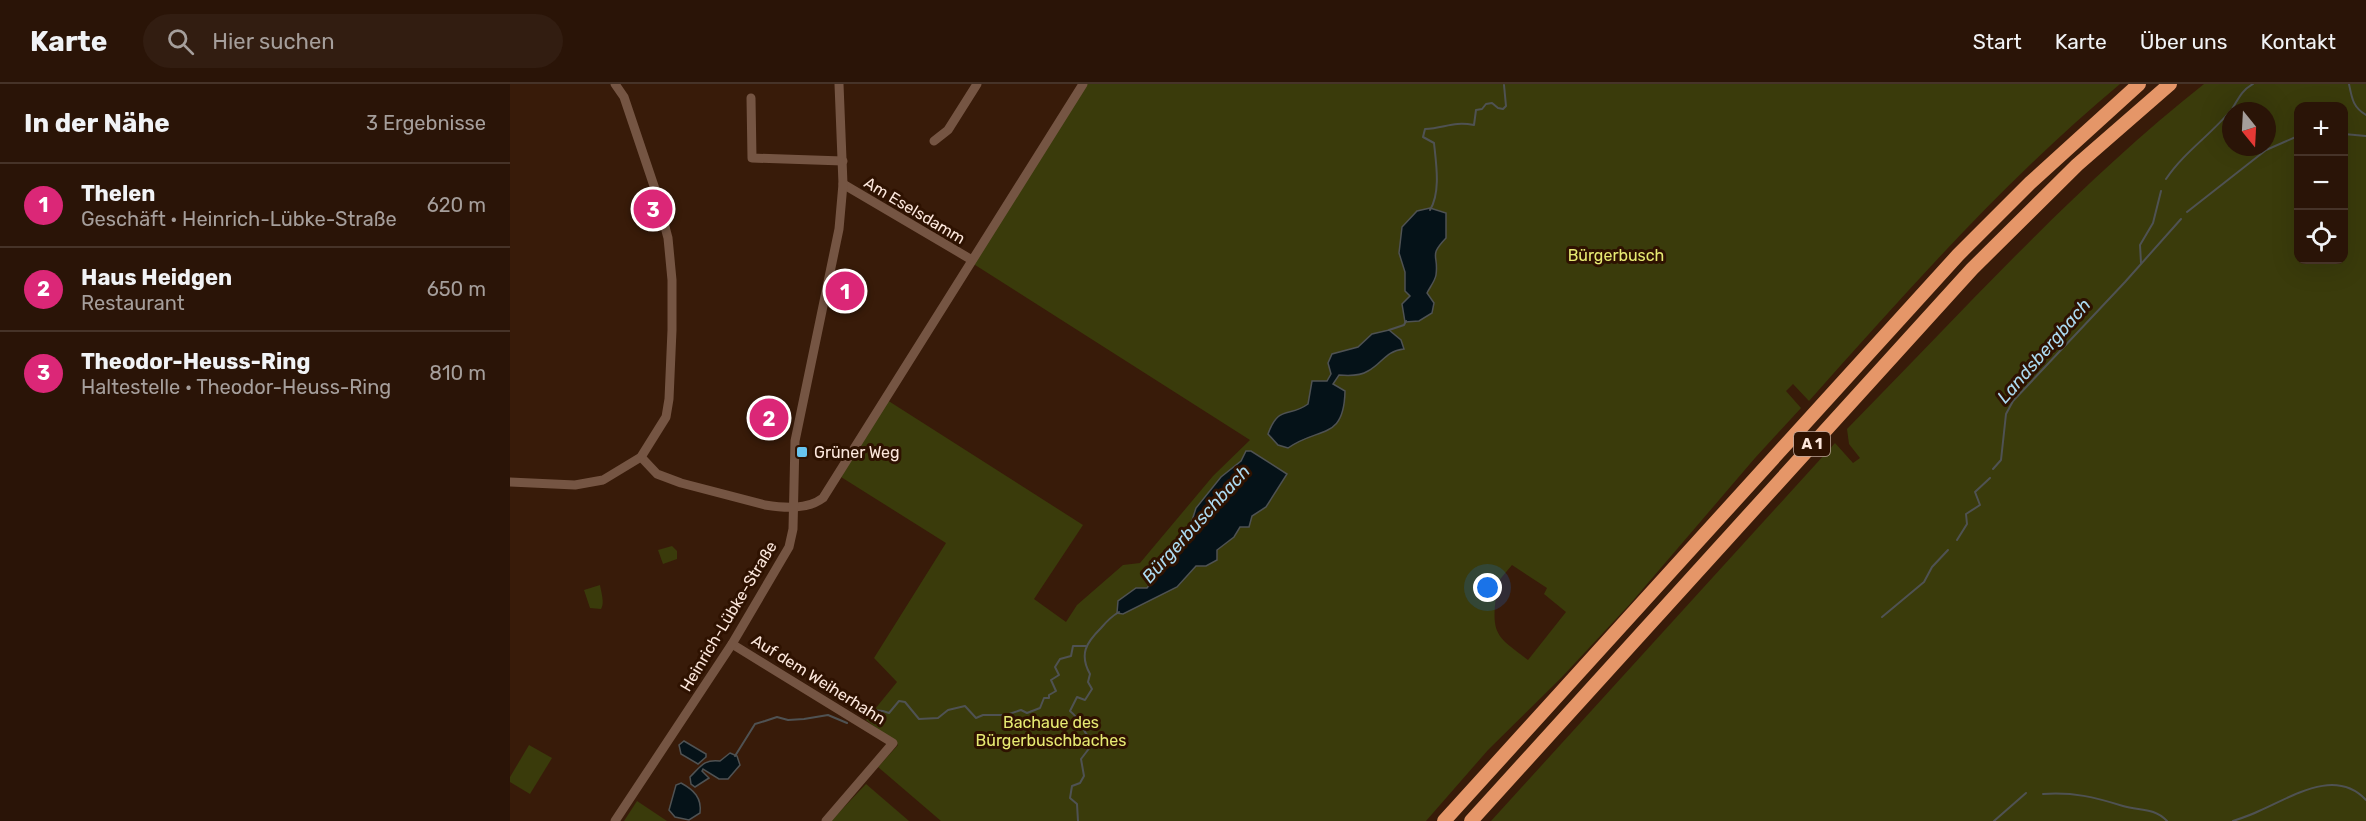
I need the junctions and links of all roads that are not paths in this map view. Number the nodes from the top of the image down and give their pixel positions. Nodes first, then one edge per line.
1 (615, 84) edge
2 (839, 84) edge
3 (977, 84) edge
4 (1083, 84) edge
5 (2139, 84) edge
6 (2170, 84) edge
7 (751, 98) dead end
8 (934, 141) dead end
9 (843, 161) junction
10 (843, 184) junction
11 (972, 260) junction
12 (641, 457) junction
13 (510, 482) edge
14 (794, 507) junction
15 (732, 644) junction
16 (615, 821) edge
17 (826, 821) edge
18 (1444, 821) edge
19 (1471, 821) edge

1 - 12 street
2 - 9 street, Heinrich-Lübke-Straße
3 - 8 street
4 - 11 street
5 - 18 highway, A 1
6 - 19 highway, A 1
7 - 9 street
9 - 10 street, Heinrich-Lübke-Straße
10 - 11 street, Am Eselsdamm
10 - 14 street, Heinrich-Lübke-Straße
11 - 14 street
12 - 13 street
12 - 14 street
14 - 15 street, Heinrich-Lübke-Straße
15 - 16 street, Heinrich-Lübke-Straße
15 - 17 street, Auf dem Weiherhahn

